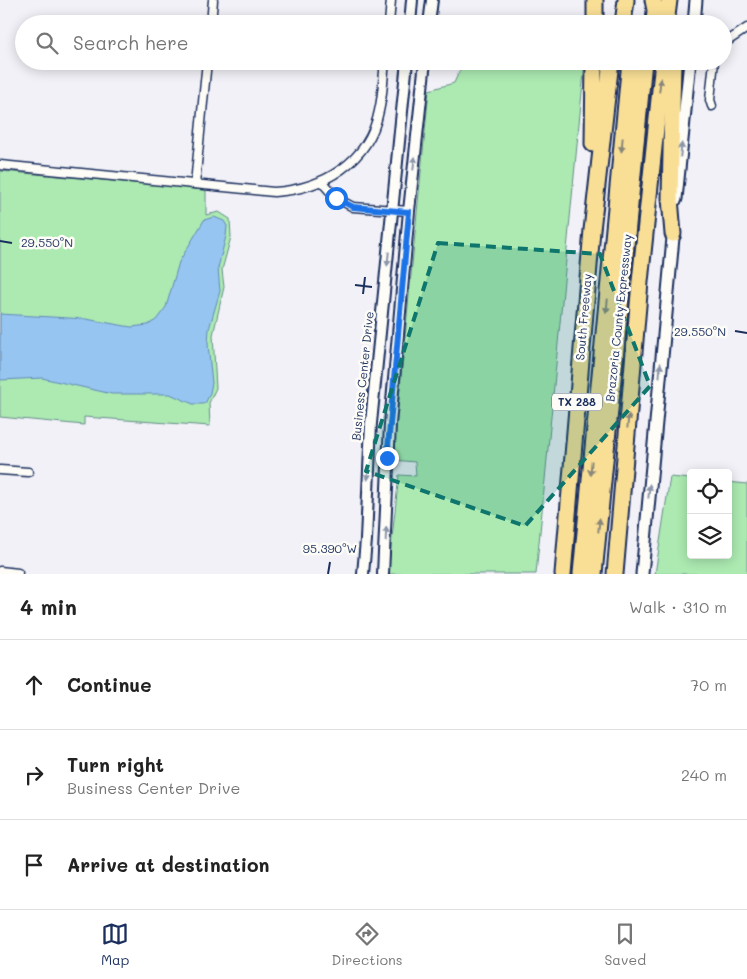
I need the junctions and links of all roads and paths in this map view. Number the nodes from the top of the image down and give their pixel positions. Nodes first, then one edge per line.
1 (213, 0) edge
2 (391, 0) edge
3 (412, 0) edge
4 (432, 0) edge
5 (595, 0) edge
6 (617, 0) edge
7 (626, 0) edge
8 (636, 0) edge
9 (652, 0) edge
10 (696, 0) edge
11 (212, 15) edge
12 (390, 15) edge
13 (411, 15) edge
14 (430, 15) edge
15 (595, 15) edge
16 (615, 15) edge
17 (624, 15) edge
18 (635, 15) edge
19 (649, 15) edge
20 (655, 15) edge
21 (695, 15) edge
22 (747, 28) edge
23 (732, 38) edge
24 (206, 70) edge
25 (384, 70) edge
26 (405, 70) edge
27 (424, 70) edge
28 (594, 70) edge
29 (609, 70) edge
30 (619, 70) edge
31 (629, 70) edge
32 (643, 70) edge
33 (649, 70) edge
34 (661, 70) edge
35 (673, 70) edge
36 (689, 70) edge
37 (713, 70) edge
38 (712, 106) dead end
39 (0, 165) edge
40 (321, 181) junction
41 (195, 184) junction
42 (392, 211) junction
43 (409, 212) junction
44 (592, 230) junction
45 (673, 234) junction
46 (636, 325) junction
47 (0, 470) edge
48 (28, 472) dead end
49 (367, 493) junction
50 (386, 494) junction
51 (0, 571) edge
52 (18, 573) edge
53 (363, 574) edge
54 (383, 574) edge
55 (563, 574) edge
56 (581, 574) edge
57 (594, 574) edge
58 (615, 574) edge
59 (642, 574) edge

1 - 11 street
2 - 12 street
3 - 13 street
4 - 14 street
5 - 15 highway
6 - 16 highway
7 - 17 highway
8 - 18 highway
9 - 19 highway
9 - 20 highway
10 - 21 main road
22 - 23 street
24 - 41 street
25 - 40 street
26 - 42 street, Business Center Drive
43 -> 27 street
28 - 44 highway
29 - 44 highway, South Freeway / TX 288
30 - 44 highway
31 -> 56 highway, Brazoria County Expressway
57 -> 32 highway, Brazoria County Expressway
33 - 46 highway
46 -> 34 highway
35 - 45 highway
45 -> 36 main road
37 - 38 street
39 - 41 street
40 - 41 street
40 - 42 street
42 - 43 street
42 -> 49 street, Business Center Drive
43 - 50 street
44 - 55 highway, South Freeway / TX 288
59 -> 45 main road
58 -> 46 highway
47 - 48 street
49 - 50 street
49 - 53 street, Business Center Drive
54 -> 50 street
51 - 52 street

